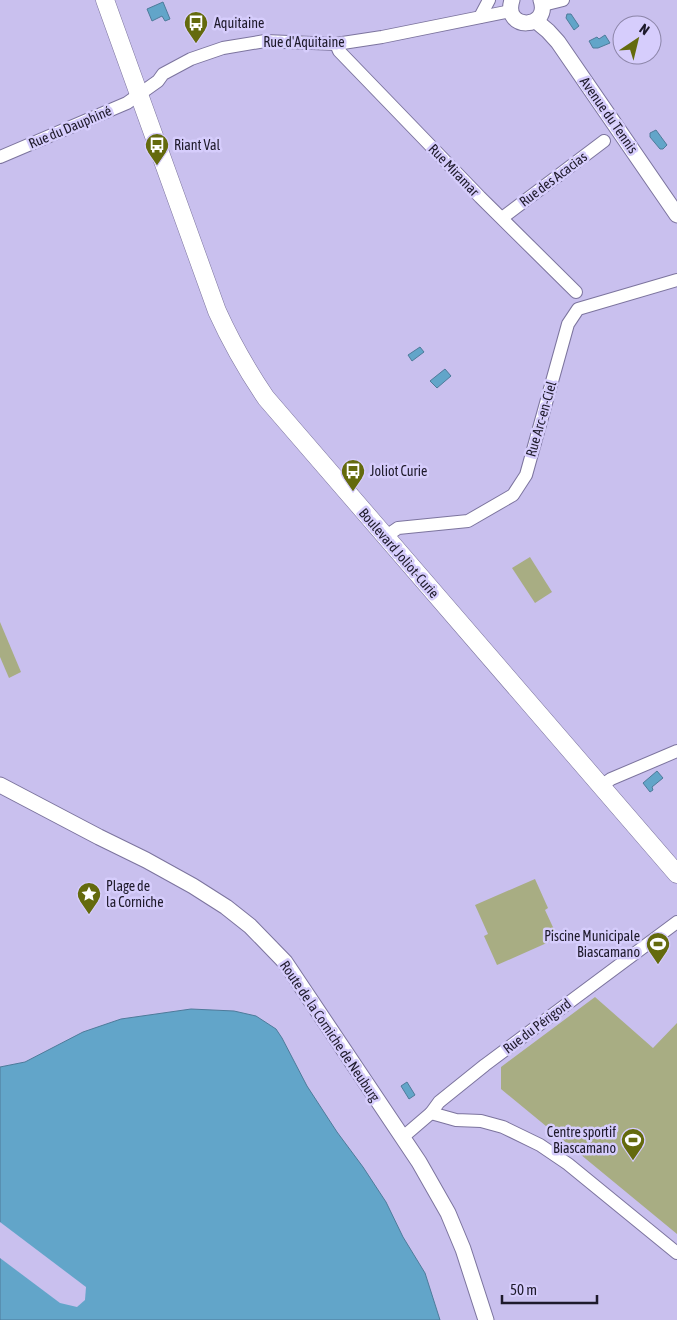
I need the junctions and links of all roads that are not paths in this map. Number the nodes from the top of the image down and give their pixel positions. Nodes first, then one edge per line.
1 (105, 0) edge
2 (489, 0) edge
3 (563, 0) edge
4 (542, 2) edge
5 (511, 6) edge
6 (480, 17) junction
7 (536, 21) junction
8 (336, 44) junction
9 (139, 96) junction
10 (604, 141) dead end
11 (0, 157) edge
12 (677, 214) edge
13 (502, 218) junction
14 (677, 280) edge
15 (576, 292) dead end
16 (385, 537) junction
17 (677, 751) edge
18 (0, 784) edge
19 (601, 786) junction
20 (677, 874) edge
21 (677, 922) edge
22 (431, 1113) junction
23 (403, 1137) junction
24 (677, 1253) edge
25 (486, 1320) edge

1 - 9 main road, Boulevard Joliot-Curie
2 - 6 street
3 - 4 street
4 - 7 street
5 - 6 street, Rue d'Aquitaine
5 - 7 street
6 - 8 street, Rue d'Aquitaine
7 - 12 street, Avenue du Tennis
8 - 9 street, Rue d'Aquitaine
8 - 13 street, Rue Miramar
9 - 11 street, Rue du Dauphiné
9 - 16 main road, Boulevard Joliot-Curie
10 - 13 street, Rue des Acacias
13 - 15 street, Rue Miramar
14 - 16 street, Rue Arc-en-Ciel
16 - 19 main road, Boulevard Joliot-Curie
17 - 19 street
18 - 23 street, Route de la Corniche de Neuburg
19 - 20 main road, Boulevard Joliot-Curie
21 - 22 street, Rue du Périgord
22 - 23 street, Rue du Périgord
22 - 24 street
23 - 25 street, Route de la Corniche de Neuburg

